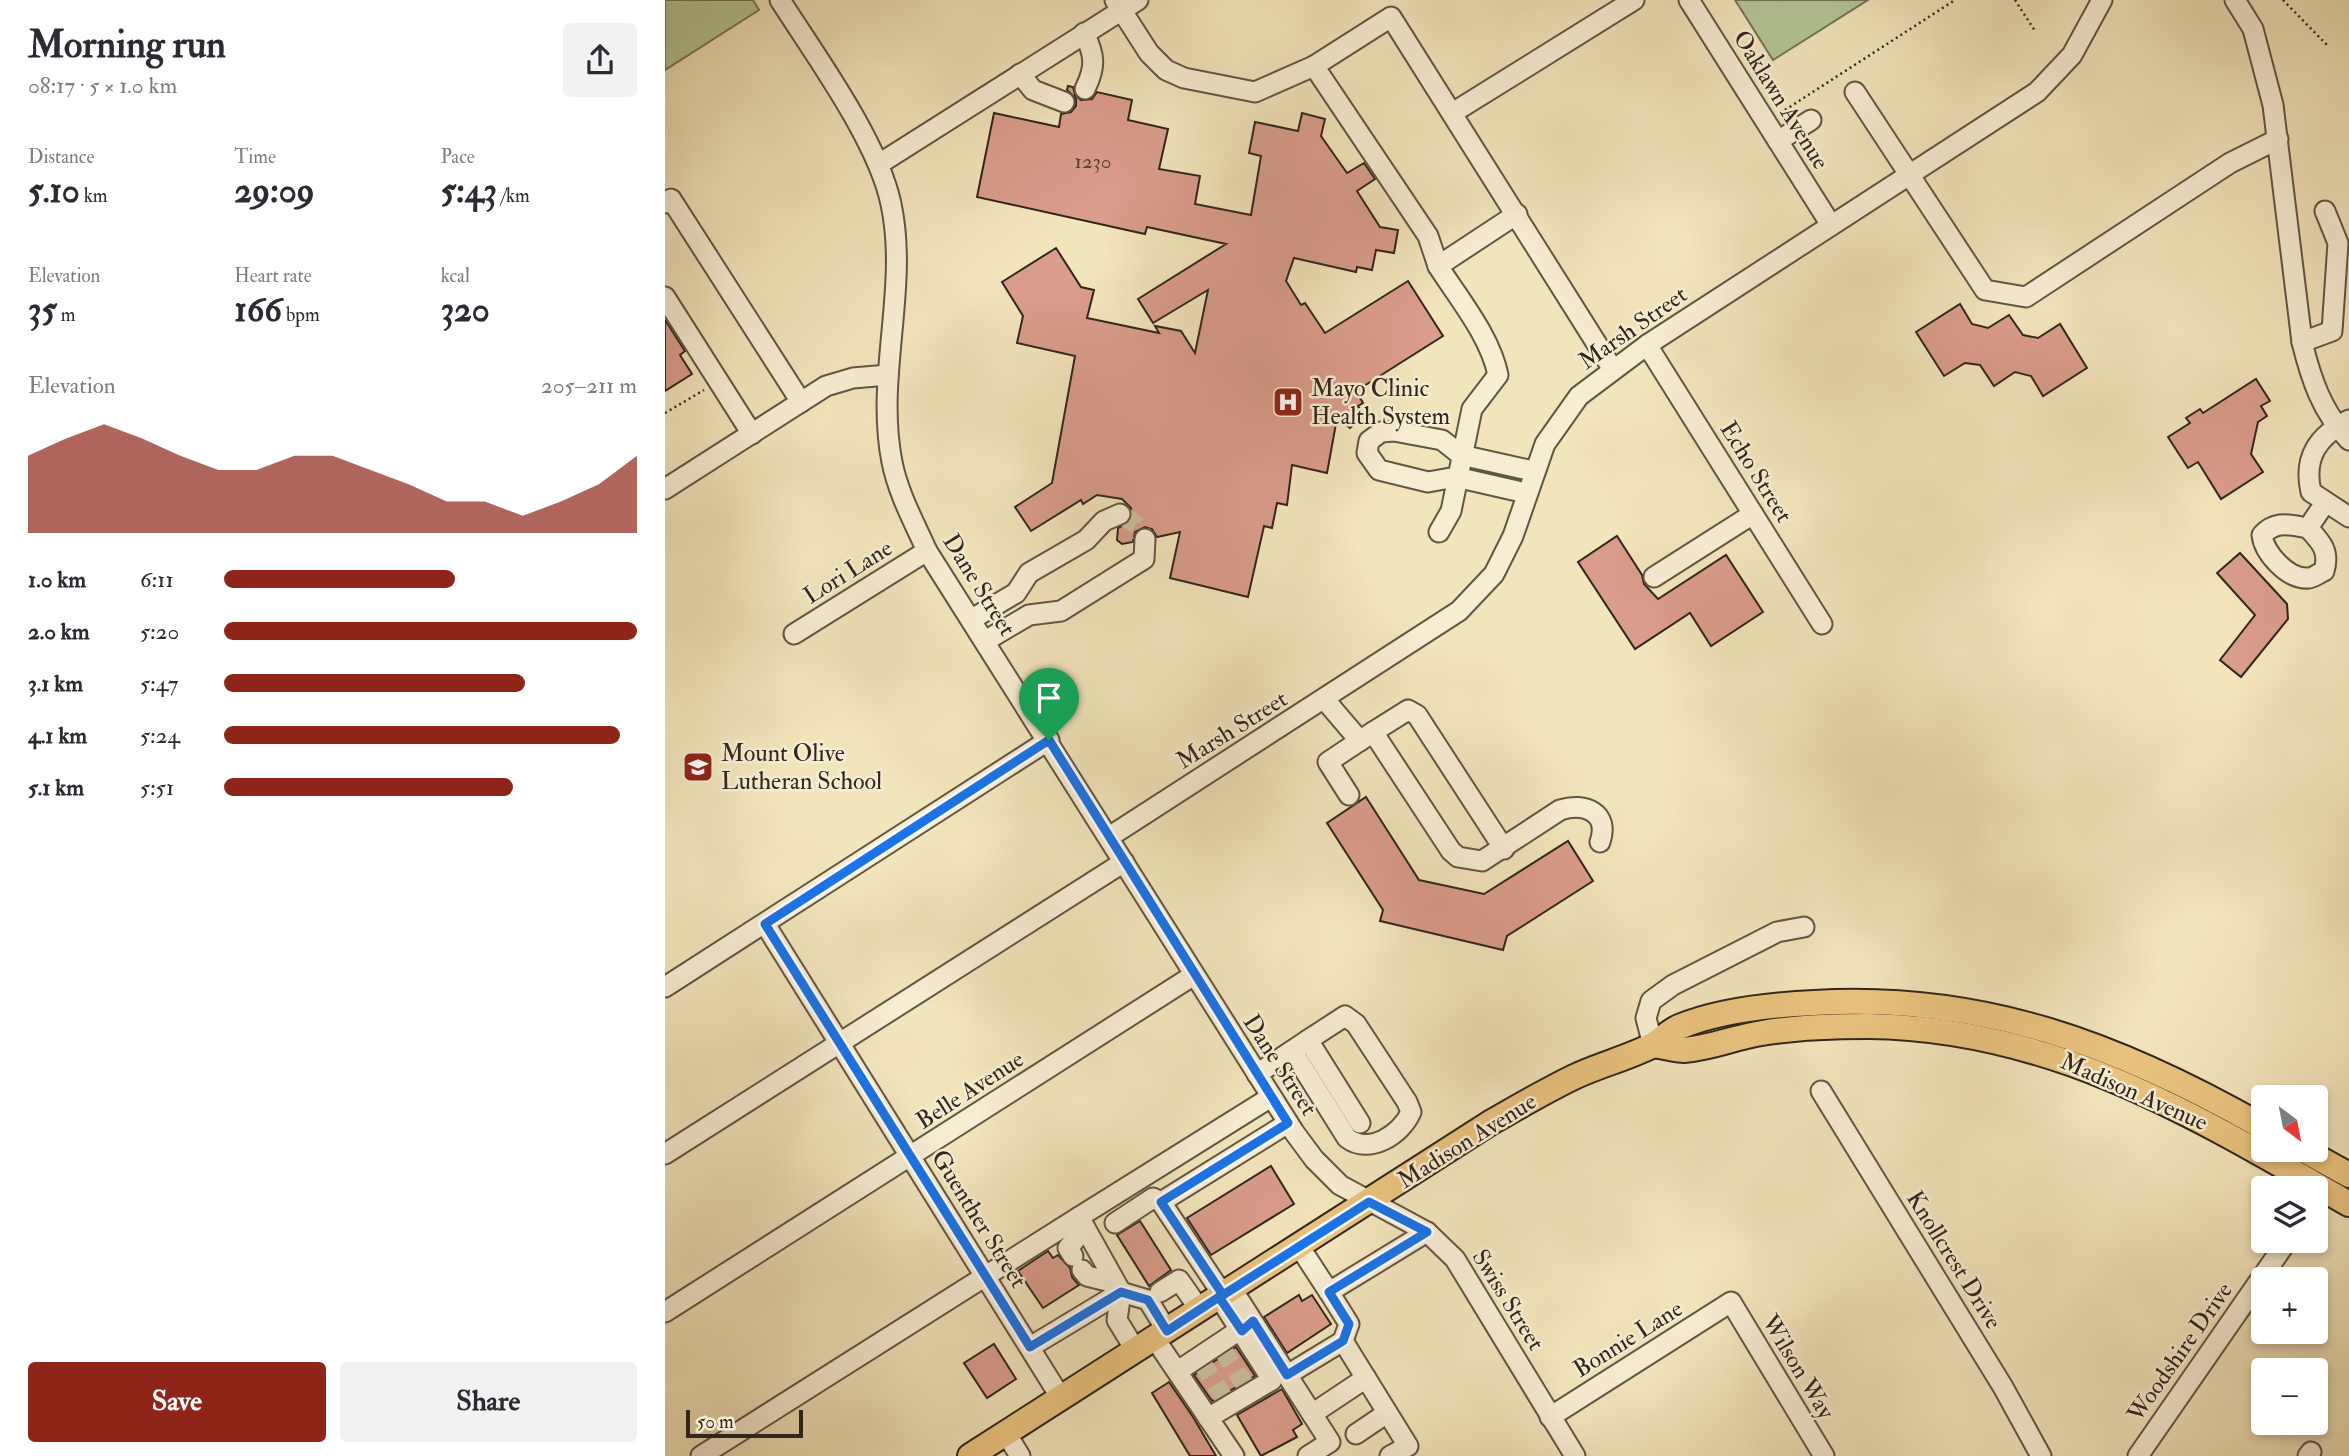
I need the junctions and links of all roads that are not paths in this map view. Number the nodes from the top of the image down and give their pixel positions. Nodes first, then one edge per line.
1 (780, 0) edge
2 (1633, 0) edge
3 (1689, 0) edge
4 (2102, 0) edge
5 (2235, 0) edge
6 (1125, 3) edge
7 (1084, 33) junction
8 (1314, 66) junction
9 (1020, 74) junction
10 (1085, 89) dead end
11 (1856, 92) dead end
12 (1064, 102) dead end
13 (1454, 113) junction
14 (1811, 120) dead end
15 (2278, 139) junction
16 (1778, 141) junction
17 (879, 164) junction
18 (1909, 175) junction
19 (665, 203) edge
20 (2325, 211) dead end
21 (1517, 215) junction
22 (1831, 225) junction
23 (1438, 266) junction
24 (665, 296) edge
25 (2302, 342) junction
26 (1647, 345) junction
27 (1612, 368) junction
28 (888, 375) junction
29 (801, 402) junction
30 (2345, 429) edge
31 (752, 433) junction
32 (1461, 455) junction
33 (1534, 471) junction
34 (1458, 477) junction
35 (665, 489) edge
36 (1526, 493) junction
37 (2325, 503) junction
38 (1120, 514) dead end
39 (1753, 514) junction
40 (2349, 517) edge
41 (2308, 528) dead end
42 (1439, 532) dead end
43 (1145, 539) dead end
44 (927, 551) junction
45 (1654, 577) dead end
46 (971, 620) junction
47 (1822, 624) dead end
48 (794, 634) dead end
49 (985, 641) junction
50 (1325, 700) junction
51 (1366, 736) junction
52 (1049, 740) junction
53 (1349, 795) dead end
54 (1109, 837) junction
55 (1600, 842) dead end
56 (1504, 849) junction
57 (1124, 862) junction
58 (765, 924) junction
59 (1804, 927) dead end
60 (1194, 975) junction
61 (667, 981) edge
62 (840, 1043) junction
63 (1653, 1045) junction
64 (1300, 1046) junction
65 (1257, 1074) junction
66 (1821, 1091) dead end
67 (1271, 1097) junction
68 (2251, 1120) edge
69 (1288, 1123) junction
70 (1360, 1123) dead end
71 (665, 1154) edge
72 (911, 1157) junction
73 (2325, 1162) edge
74 (2343, 1172) edge
75 (2289, 1176) edge
76 (2328, 1186) edge
77 (2328, 1198) edge
78 (1161, 1202) junction
79 (1369, 1202) junction
80 (2349, 1204) edge
81 (1082, 1223) junction
82 (1115, 1223) dead end
83 (1427, 1232) junction
84 (1299, 1246) junction
85 (2279, 1253) edge
86 (986, 1276) junction
87 (1118, 1287) junction
88 (1160, 1292) dead end
89 (1329, 1292) junction
90 (1218, 1298) junction
91 (1731, 1303) joint
92 (665, 1312) edge
93 (1247, 1326) junction
94 (1153, 1340) junction
95 (1343, 1341) junction
96 (1030, 1347) junction
97 (1178, 1371) junction
98 (1287, 1375) junction
99 (1366, 1378) junction
100 (1061, 1398) junction
101 (1387, 1413) junction
102 (1311, 1414) junction
103 (1550, 1417) junction
104 (1208, 1419) junction
105 (1006, 1433) junction
106 (1356, 1434) dead end
107 (701, 1456) edge
108 (970, 1456) edge
109 (1020, 1456) edge
110 (1234, 1456) edge
111 (1308, 1456) edge
112 (1390, 1456) edge
113 (1575, 1456) edge
114 (1824, 1456) edge
115 (2041, 1456) edge
116 (2137, 1456) edge

1 - 17 street, Dane Street
2 - 13 street
3 - 16 street, Oaklawn Avenue
4 - 18 street, Marsh Street
5 - 15 street
6 - 7 street
6 - 8 street
7 - 9 street
7 - 10 street
8 - 13 street
8 - 23 street
9 - 12 street
9 - 17 street
11 - 18 street
13 - 21 street
14 - 16 street
15 - 18 street
15 - 25 street
16 - 22 street, Oaklawn Avenue
17 - 28 street, Dane Street
18 - 22 street, Marsh Street
19 - 29 street
20 - 25 street
21 - 23 street
21 - 27 street
22 - 26 street, Marsh Street
23 - 32 street
24 - 31 street
25 - 30 street
26 - 27 street, Marsh Street
26 - 39 street, Echo Street
27 - 33 street, Marsh Street
28 - 29 street
28 - 44 street, Dane Street
29 - 31 street
30 - 37 street
31 - 35 street
32 - 33 street
32 - 34 street
32 - 34 street
33 - 36 street, Marsh Street
34 - 36 street
34 - 42 street
36 - 50 street, Marsh Street
37 - 40 street
37 - 41 street
38 - 46 street
39 - 45 street
39 - 47 street, Echo Street
43 - 49 street
44 - 46 street, Dane Street
44 - 48 street, Lori Lane
46 - 49 street, Dane Street
49 - 52 street, Dane Street
50 - 51 street
50 - 54 street, Marsh Street
51 - 53 street
51 - 56 street
51 - 56 street
52 - 54 street, Dane Street
52 - 58 street
54 - 57 street, Dane Street
55 - 56 street
57 - 60 street, Dane Street
57 - 62 street
58 - 61 street
58 - 62 street, Guenther Street
59 - 63 street
60 - 65 street, Dane Street
60 - 72 street, Belle Avenue
62 - 71 street
62 - 72 street, Guenther Street
63 - 68 main road, Madison Avenue
63 - 75 main road, Madison Avenue
63 - 79 main road, Madison Avenue
64 - 64 street
64 - 65 street
64 - 70 street
65 - 67 street, Dane Street
66 - 115 street, Knollcrest Drive
67 - 69 street, Dane Street
67 - 81 street
69 - 78 street
69 - 79 street, Dane Street
72 - 86 street, Guenther Street
72 - 92 street, Belle Avenue
73 - 74 main road
74 - 76 street
77 - 80 main road, Madison Avenue
78 - 82 street
78 - 90 street
79 - 83 street, Swiss Street
79 - 84 main road, Madison Avenue
81 - 86 street
81 - 87 street
81 - 87 street
83 - 89 street
83 - 103 street, Swiss Street
84 - 89 street
84 - 90 main road, Madison Avenue
85 - 116 street, Woodshire Drive
86 - 96 street, Guenther Street
86 - 107 street
87 - 94 street
87 - 94 street
87 - 96 street
88 - 90 street
89 - 95 street
90 - 93 street
90 - 94 main road, Madison Avenue
91 - 103 street, Bonnie Lane
91 - 114 street, Wilson Way
93 - 97 street
93 - 98 street
93 - 104 street
94 - 97 street
94 - 100 main road, Madison Avenue
95 - 98 street
95 - 99 street
96 - 100 street, Guenther Street
97 - 104 street
98 - 102 street
99 - 101 street
99 - 102 street
100 - 105 main road, Madison Avenue
101 - 106 street
101 - 112 street
102 - 111 street
103 - 113 street, Swiss Street
104 - 110 street
105 - 108 main road, Madison Avenue
105 - 109 street

